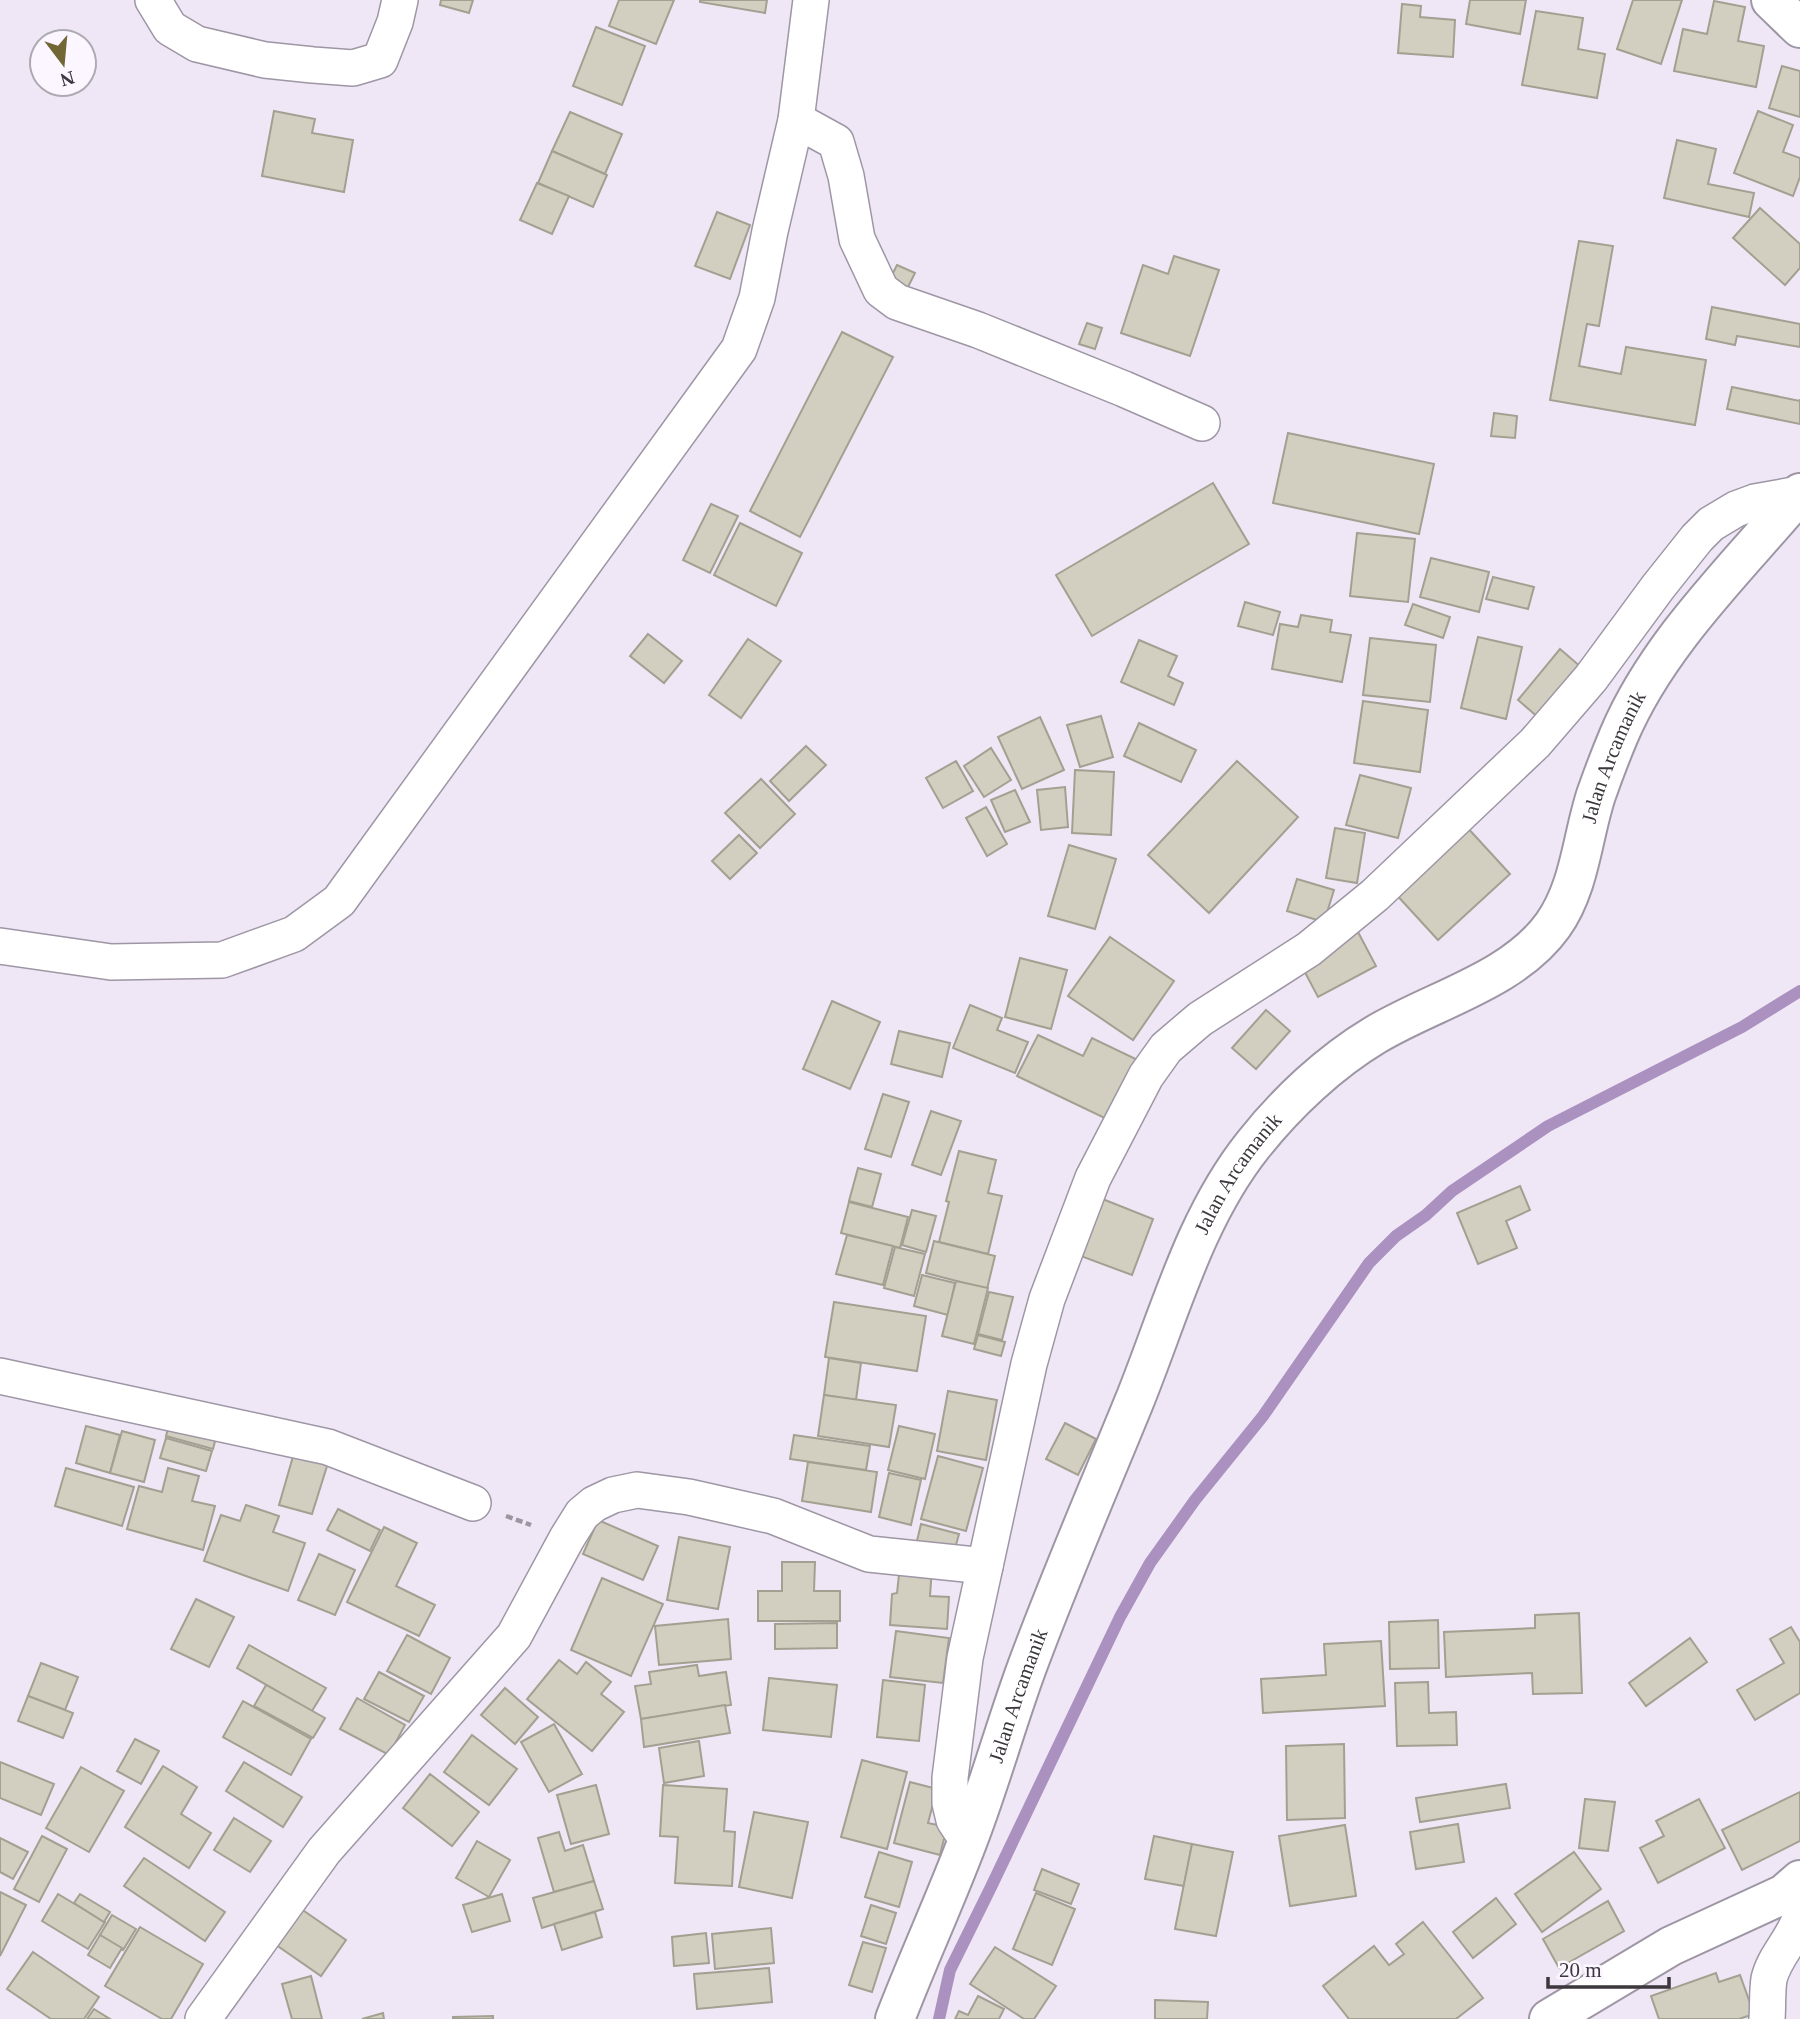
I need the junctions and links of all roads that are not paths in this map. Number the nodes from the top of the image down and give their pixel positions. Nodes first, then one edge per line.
1 (153, 0) edge
2 (400, 0) edge
3 (811, 0) edge
4 (1771, 0) edge
5 (1800, 29) edge
6 (796, 120) junction
7 (1202, 423) dead end
8 (1799, 494) edge
9 (0, 946) edge
10 (0, 1376) edge
11 (473, 1503) road end
12 (985, 1566) junction
13 (968, 1841) junction
14 (1800, 1880) edge
15 (1800, 1918) edge
16 (203, 2019) edge
17 (895, 2019) edge
18 (1549, 2019) edge
19 (1768, 2019) edge

1 - 2 street
3 - 6 street
4 - 5 street
6 - 7 street
6 - 9 street
8 - 12 street
8 - 13 street, Jalan Arcamanik
10 - 11 street
12 - 13 street
12 - 16 street
13 - 17 street, Jalan Arcamanik
14 - 18 street
15 - 19 street

